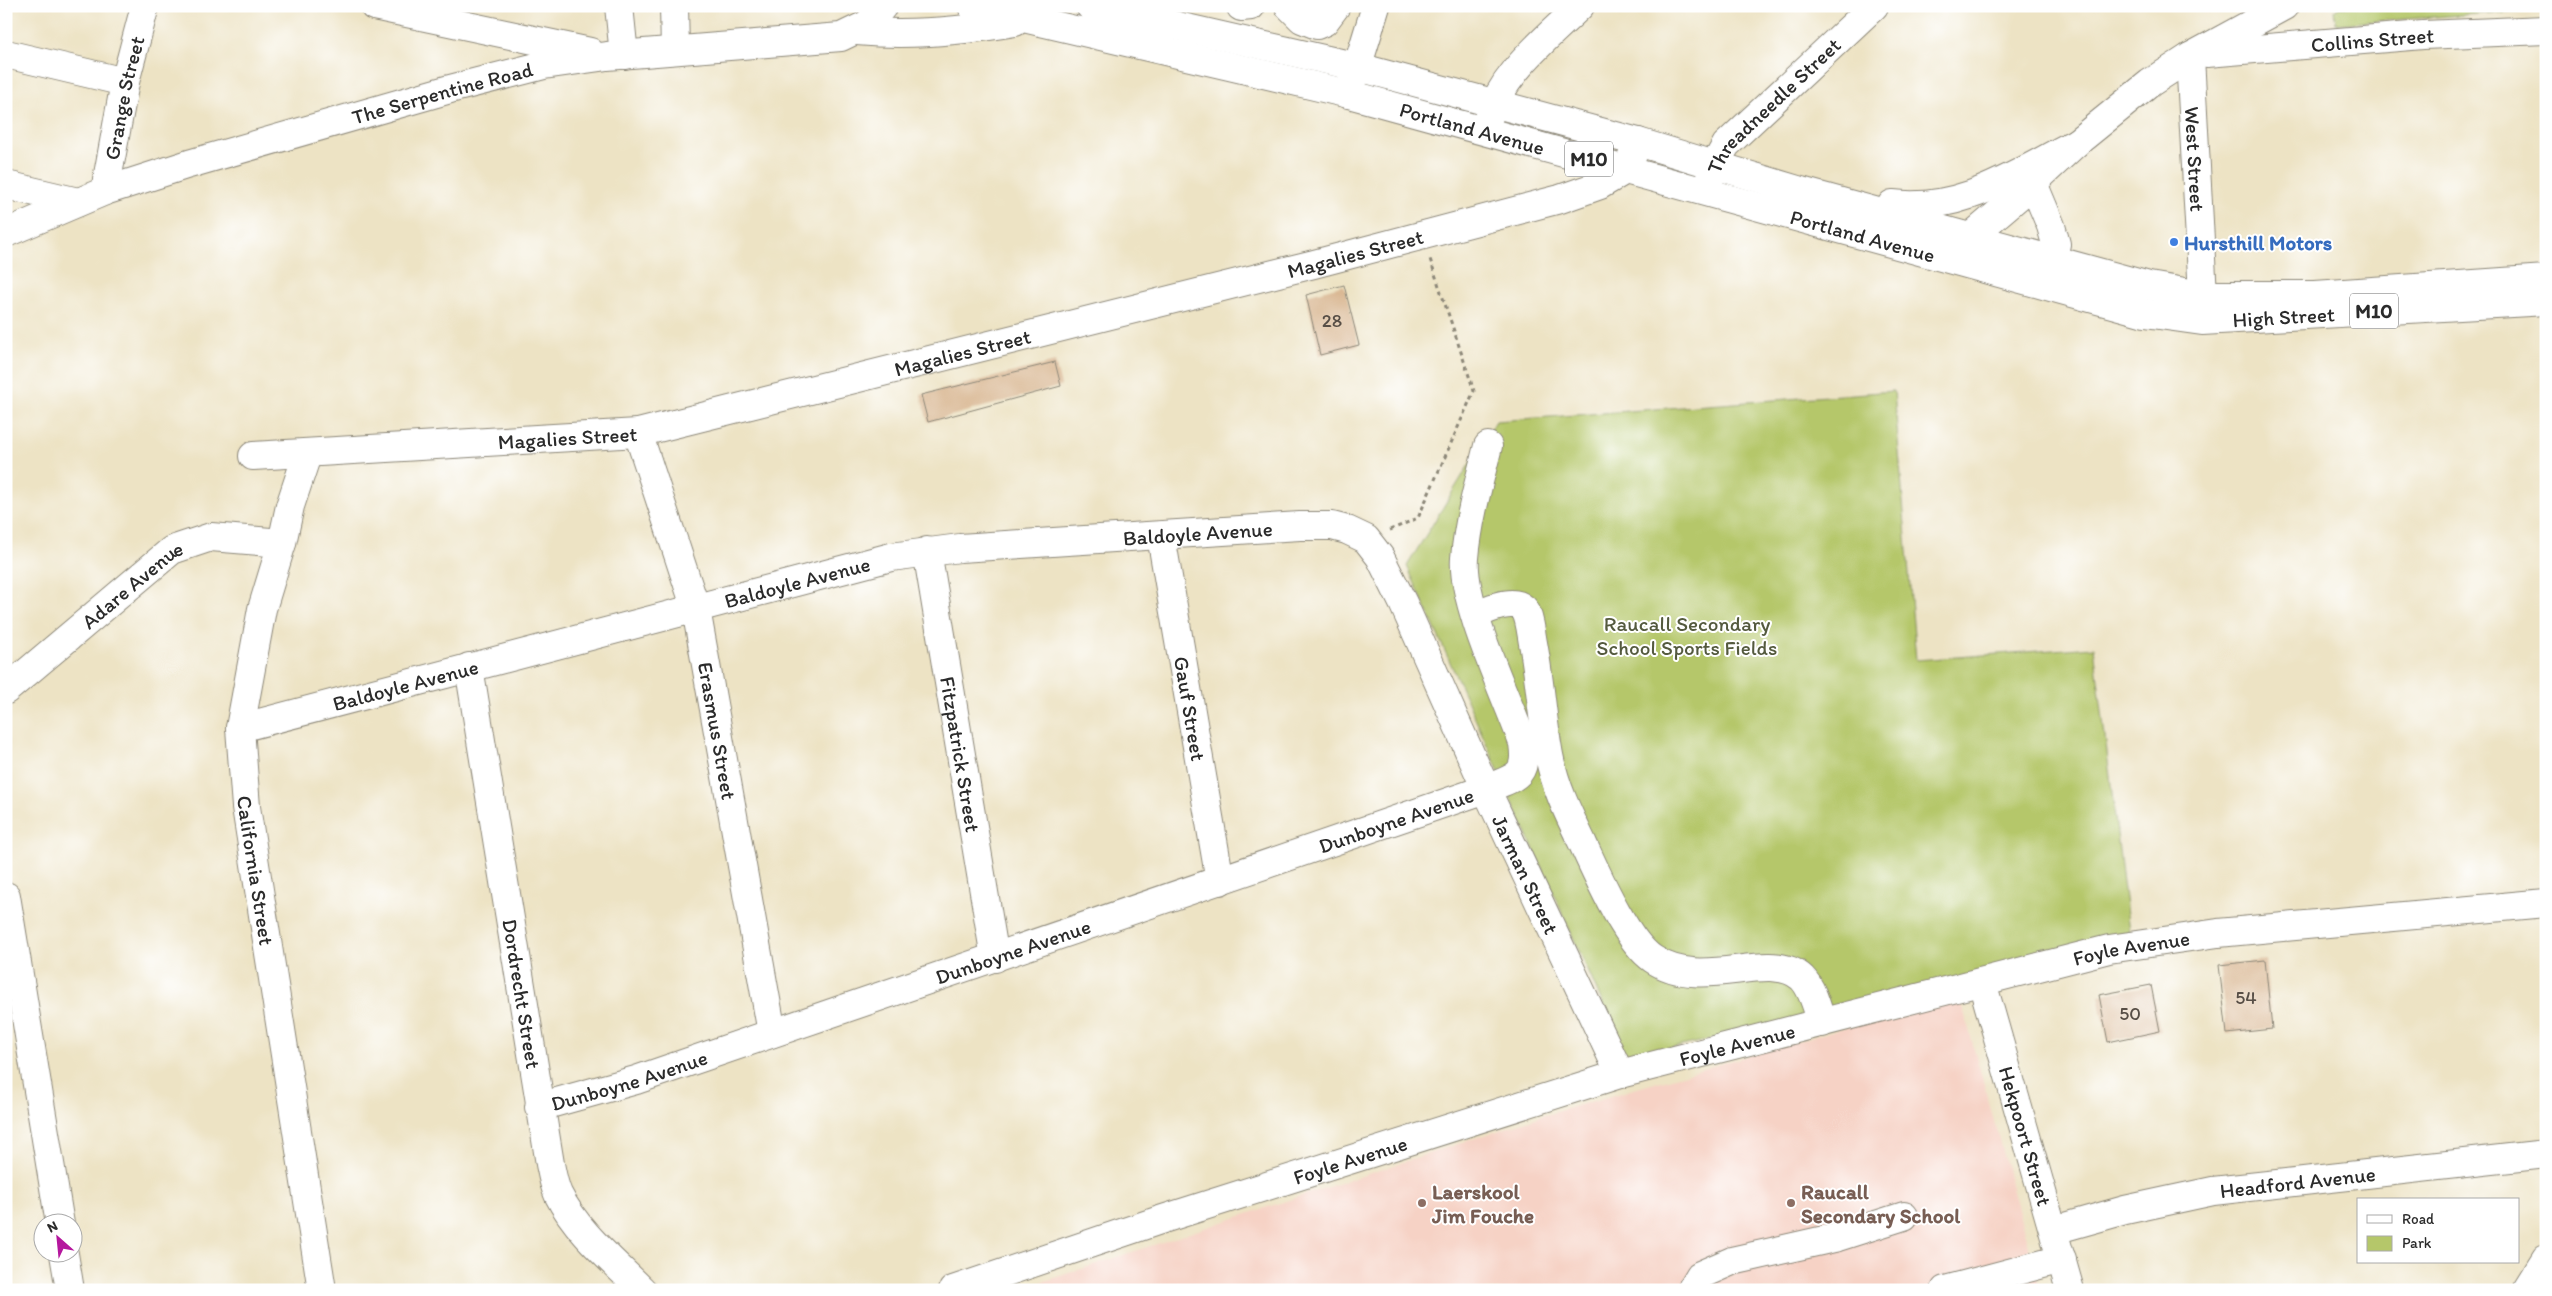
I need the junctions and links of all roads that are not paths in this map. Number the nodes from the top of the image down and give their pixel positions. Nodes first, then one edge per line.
1 (145, 6) edge
2 (374, 6) edge
3 (619, 6) edge
4 (674, 6) edge
5 (883, 6) edge
6 (972, 6) edge
7 (1090, 6) edge
8 (1289, 6) edge
9 (1336, 6) edge
10 (1376, 6) edge
11 (1580, 6) edge
12 (1874, 6) edge
13 (2284, 6) edge
14 (1028, 19) junction
15 (2546, 30) edge
16 (857, 31) junction
17 (675, 50) junction
18 (6, 54) edge
19 (615, 55) junction
20 (2195, 55) junction
21 (1358, 67) junction
22 (125, 82) junction
23 (1349, 94) junction
24 (1492, 104) junction
25 (1484, 131) junction
26 (1638, 142) junction
27 (2076, 143) junction
28 (1715, 165) junction
29 (1628, 169) junction
30 (2033, 183) junction
31 (6, 186) edge
32 (105, 191) junction
33 (1801, 191) junction
34 (1705, 192) junction
35 (78, 202) junction
36 (6, 233) edge
37 (1970, 236) junction
38 (1944, 259) junction
39 (2054, 259) junction
40 (2546, 279) edge
41 (2047, 286) junction
42 (2546, 301) edge
43 (2202, 308) junction
44 (638, 433) junction
45 (1488, 446) dead end
46 (307, 455) junction
47 (253, 456) dead end
48 (1162, 536) junction
49 (1366, 539) joint
50 (282, 543) junction
51 (927, 551) junction
52 (696, 609) junction
53 (1475, 615) junction
54 (470, 666) junction
55 (6, 690) edge
56 (240, 728) junction
57 (1486, 789) junction
58 (1220, 881) junction
59 (6, 896) edge
60 (2546, 903) edge
61 (995, 958) junction
62 (1982, 982) junction
63 (1822, 1022) junction
64 (772, 1033) junction
65 (1620, 1074) junction
66 (539, 1107) junction
67 (2546, 1154) edge
68 (58, 1214) edge
69 (1904, 1216) dead end
70 (2054, 1230) junction
71 (2546, 1258) edge
72 (2062, 1259) junction
73 (66, 1264) edge
74 (70, 1290) edge
75 (322, 1290) edge
76 (642, 1290) edge
77 (953, 1290) edge
78 (1691, 1290) edge
79 (1945, 1290) edge
80 (2070, 1290) edge
81 (2526, 1290) edge

1 - 22 street, Grange Street
2 - 19 street
3 - 19 street
4 - 17 street
5 - 16 street, The Serpentine Road
6 - 14 street, Portland Avenue / M10
7 - 21 street, Portland Avenue / M10
8 - 9 street
10 - 21 street
11 - 24 street
12 - 28 street, Threadneedle Street
13 - 20 street
14 - 16 street
14 - 23 street, Portland Avenue / M10
15 - 20 street, Collins Street
16 - 17 street, The Serpentine Road
17 - 19 street, The Serpentine Road
18 - 22 street
19 - 32 street, The Serpentine Road
20 - 27 street, Collins Street
20 - 43 street, West Street
21 - 23 street
21 - 24 street, Portland Avenue / M10
22 - 32 street, Grange Street
23 - 25 street, Portland Avenue / M10
24 - 25 street
24 - 26 street, Portland Avenue / M10
25 - 29 street, Portland Avenue / M10
26 - 28 street, Portland Avenue / M10
26 - 29 street
27 - 30 street, Collins Street
27 - 33 street
28 - 33 street, Portland Avenue / M10
28 - 34 street, Threadneedle Street
29 - 34 street, Portland Avenue / M10
29 - 44 street, Magalies Street
30 - 37 street, Collins Street
30 - 39 street
31 - 35 street
32 - 35 street, The Serpentine Road
33 - 37 street, Portland Avenue / M10
34 - 38 street, Portland Avenue / M10
35 - 36 street, The Serpentine Road
37 - 38 street, Collins Street
37 - 39 street, Portland Avenue / M10
38 - 41 street, Portland Avenue / M10
39 - 41 street
39 - 43 street, Portland Avenue / M10
40 - 43 street, High Street / M10
41 - 43 street, Portland Avenue / M10
42 - 43 street, High Street / M10
44 - 46 street, Magalies Street
44 - 52 street, Erasmus Street
45 - 53 street
46 - 47 street, Magalies Street
46 - 50 street, California Street
48 - 49 street, Baldoyle Avenue
48 - 51 street, Baldoyle Avenue
48 - 58 street, Gauf Street
49 - 57 street, Jarman Street
50 - 55 street, Adare Avenue
50 - 56 street, California Street
51 - 52 street, Baldoyle Avenue
51 - 61 street, Fitzpatrick Street
52 - 54 street, Baldoyle Avenue
52 - 64 street, Erasmus Street
53 - 57 street, Dunboyne Avenue
53 - 63 street
54 - 56 street, Baldoyle Avenue
54 - 66 street, Dordrecht Street
56 - 75 street, California Street
57 - 58 street, Dunboyne Avenue
57 - 65 street, Jarman Street
58 - 61 street, Dunboyne Avenue
59 - 68 street
60 - 62 street, Foyle Avenue
61 - 64 street, Dunboyne Avenue
62 - 63 street, Foyle Avenue
62 - 70 street, Hekpoort Street
63 - 65 street, Foyle Avenue
64 - 66 street, Dunboyne Avenue
65 - 77 street, Foyle Avenue
66 - 76 street, Dordrecht Street
67 - 70 street, Headford Avenue
69 - 78 street
70 - 72 street, Hekpoort Street
71 - 81 street
72 - 79 street
72 - 80 street, Hekpoort Street
73 - 74 street

